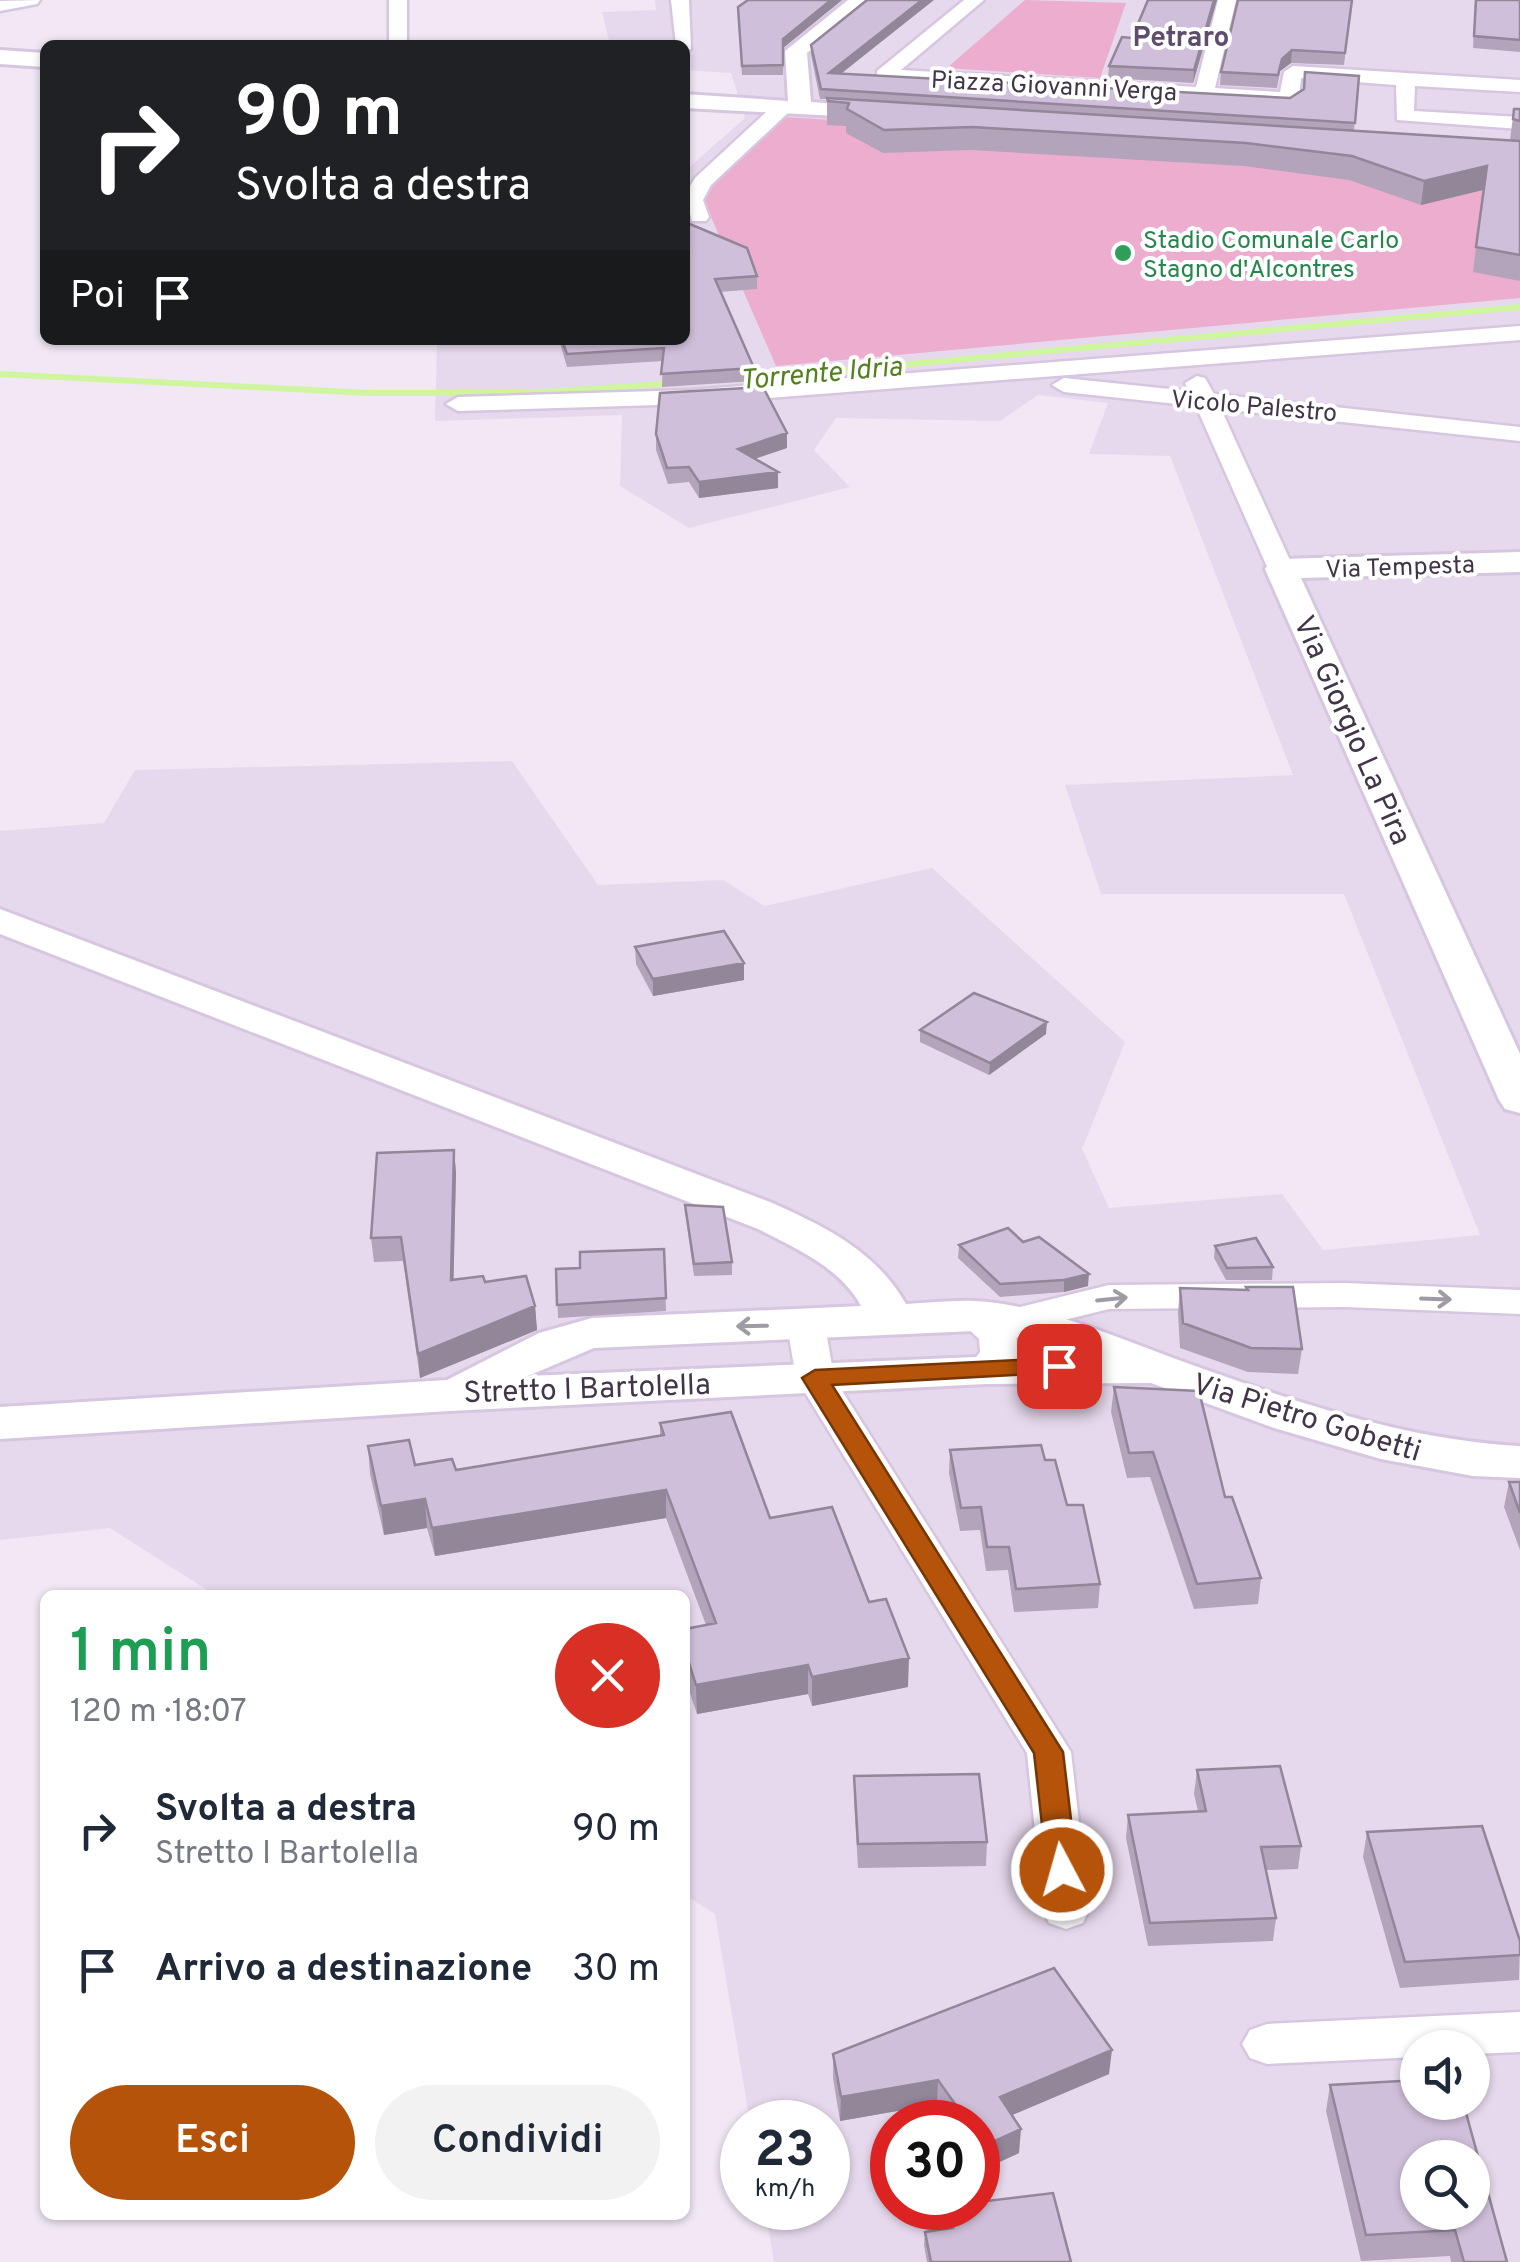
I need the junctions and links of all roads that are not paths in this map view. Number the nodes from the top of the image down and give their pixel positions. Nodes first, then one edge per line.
1 (32, 0) edge
2 (398, 0) edge
3 (680, 0) edge
4 (861, 0) edge
5 (974, 0) edge
6 (1227, 0) edge
7 (0, 6) edge
8 (398, 40) edge
9 (684, 40) edge
10 (0, 58) edge
11 (40, 60) edge
12 (884, 75) junction
13 (1406, 80) junction
14 (1520, 86) edge
15 (1204, 94) junction
16 (1289, 98) junction
17 (690, 101) edge
18 (791, 108) junction
19 (881, 114) junction
20 (920, 116) edge
21 (1520, 123) edge
22 (1284, 126) edge
23 (699, 217) dead end
24 (1520, 333) edge
25 (1186, 360) junction
26 (989, 376) junction
27 (1205, 402) junction
28 (458, 404) dead end
29 (1520, 434) edge
30 (1520, 562) edge
31 (1280, 570) junction
32 (0, 921) edge
33 (1520, 1100) edge
34 (1520, 1302) edge
35 (890, 1318) junction
36 (996, 1318) junction
37 (806, 1325) junction
38 (1156, 1368) junction
39 (986, 1369) junction
40 (815, 1378) junction
41 (448, 1395) junction
42 (0, 1422) edge
43 (1520, 1462) edge
44 (1066, 1910) dead end
45 (1520, 2032) edge
46 (1267, 2044) dead end

1 - 7 street
2 - 8 street
3 - 9 street
4 - 18 street
5 - 12 street, Piazza Giovanni Verga
6 - 15 street
10 - 11 street
12 - 15 street, Piazza Giovanni Verga
12 - 19 street
13 - 14 street
13 - 16 street
13 - 21 street
15 - 16 street, Piazza Giovanni Verga
16 - 22 street
17 - 18 street
18 - 19 street
18 - 23 street
19 - 20 street
24 - 25 street
25 - 26 street
25 - 27 street, Via Giorgio La Pira
26 - 27 street, Vicolo Palestro
26 - 28 street
27 - 29 street, Vicolo Palestro
27 - 31 street, Via Giorgio La Pira
30 - 31 street, Via Tempesta
31 - 33 street, Via Giorgio La Pira
32 - 35 street
36 -> 34 street, Stretto I Bartolella
35 - 36 street, Stretto I Bartolella
35 - 37 street, Stretto I Bartolella
36 - 38 street, Stretto I Bartolella
36 - 39 street
37 - 40 street
37 -> 41 street, Stretto I Bartolella
38 - 39 street, Stretto I Bartolella
38 - 43 street, Via Pietro Gobetti
39 - 40 street, Stretto I Bartolella
40 - 41 street, Stretto I Bartolella
40 - 44 street
41 - 42 street
45 - 46 street

